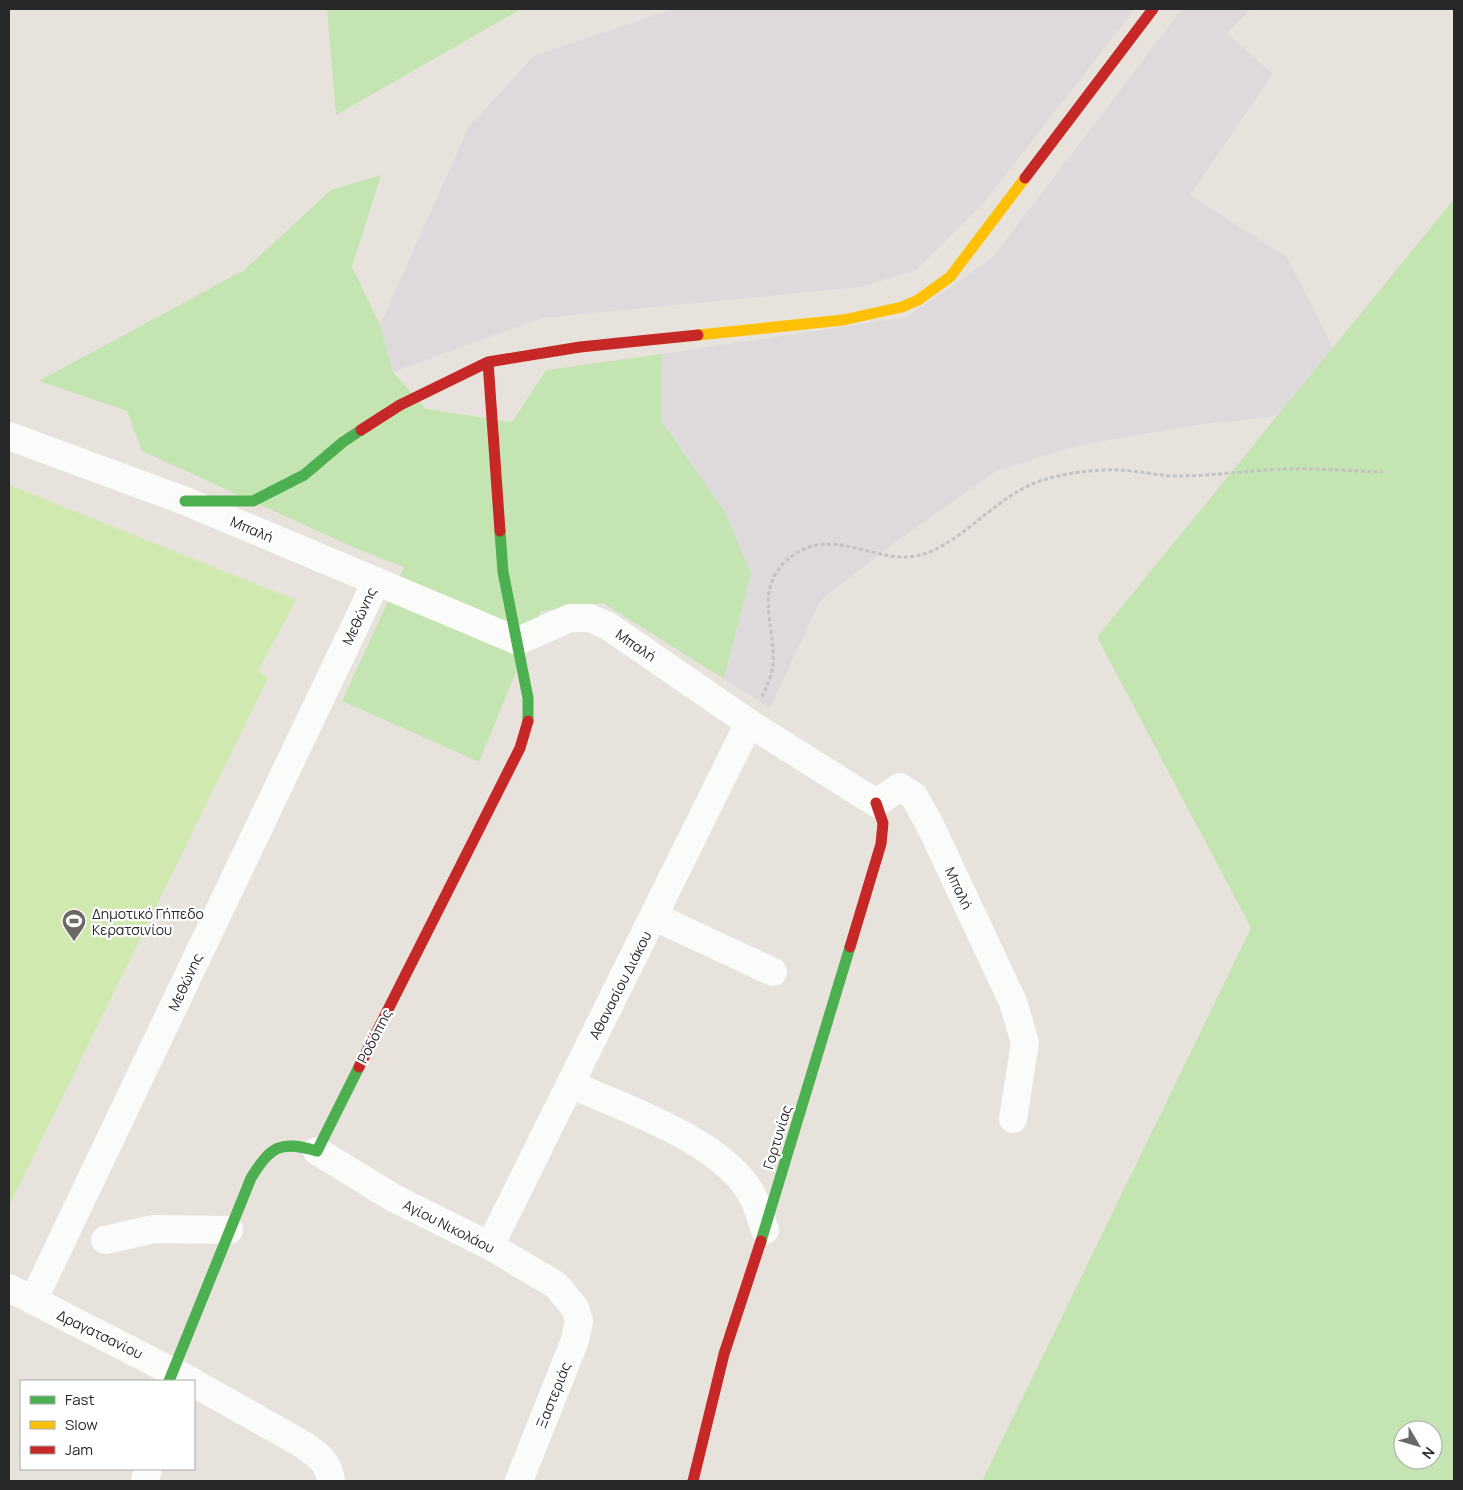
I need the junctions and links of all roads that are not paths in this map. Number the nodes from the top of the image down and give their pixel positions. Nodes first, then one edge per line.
1 (1153, 9) edge
2 (488, 362) junction
3 (9, 436) edge
4 (186, 501) junction
5 (376, 582) junction
6 (518, 641) junction
7 (749, 723) junction
8 (876, 802) junction
9 (655, 917) junction
10 (773, 972) dead end
11 (570, 1084) junction
12 (1013, 1119) dead end
13 (317, 1151) junction
14 (229, 1230) junction
15 (765, 1230) junction
16 (105, 1240) dead end
17 (490, 1246) junction
18 (9, 1288) edge
19 (33, 1301) junction
20 (575, 1308) joint
21 (181, 1379) edge
22 (195, 1387) edge
23 (330, 1476) edge
24 (519, 1481) edge
25 (693, 1481) edge

1 - 2 street
2 - 4 street
2 - 6 street, Ροδόπης
3 - 4 street, Μπαλή
4 - 5 street, Μπαλή
5 - 6 street, Μπαλή
5 - 19 street, Μεθώνης
6 - 7 street, Μπαλή
6 - 13 street, Ροδόπης
7 - 8 street, Μπαλή
7 - 9 street, Αθανασίου Διάκου
8 - 12 street, Μπαλή
8 - 15 street, Γορτυνίας
9 - 10 street
9 - 11 street, Αθανασίου Διάκου
11 - 15 street
11 - 17 street, Αθανασίου Διάκου
13 - 14 street
13 - 17 street, Αγίου Νικολάου
14 - 16 street
14 - 21 street
15 - 25 street, Γορτυνίας
17 - 20 street, Αγίου Νικολάου
18 - 19 street, Δραγατσανίου
19 - 21 street, Δραγατσανίου
20 - 24 street, Ξαστεριάς
22 - 23 street, Δραγατσανίου

